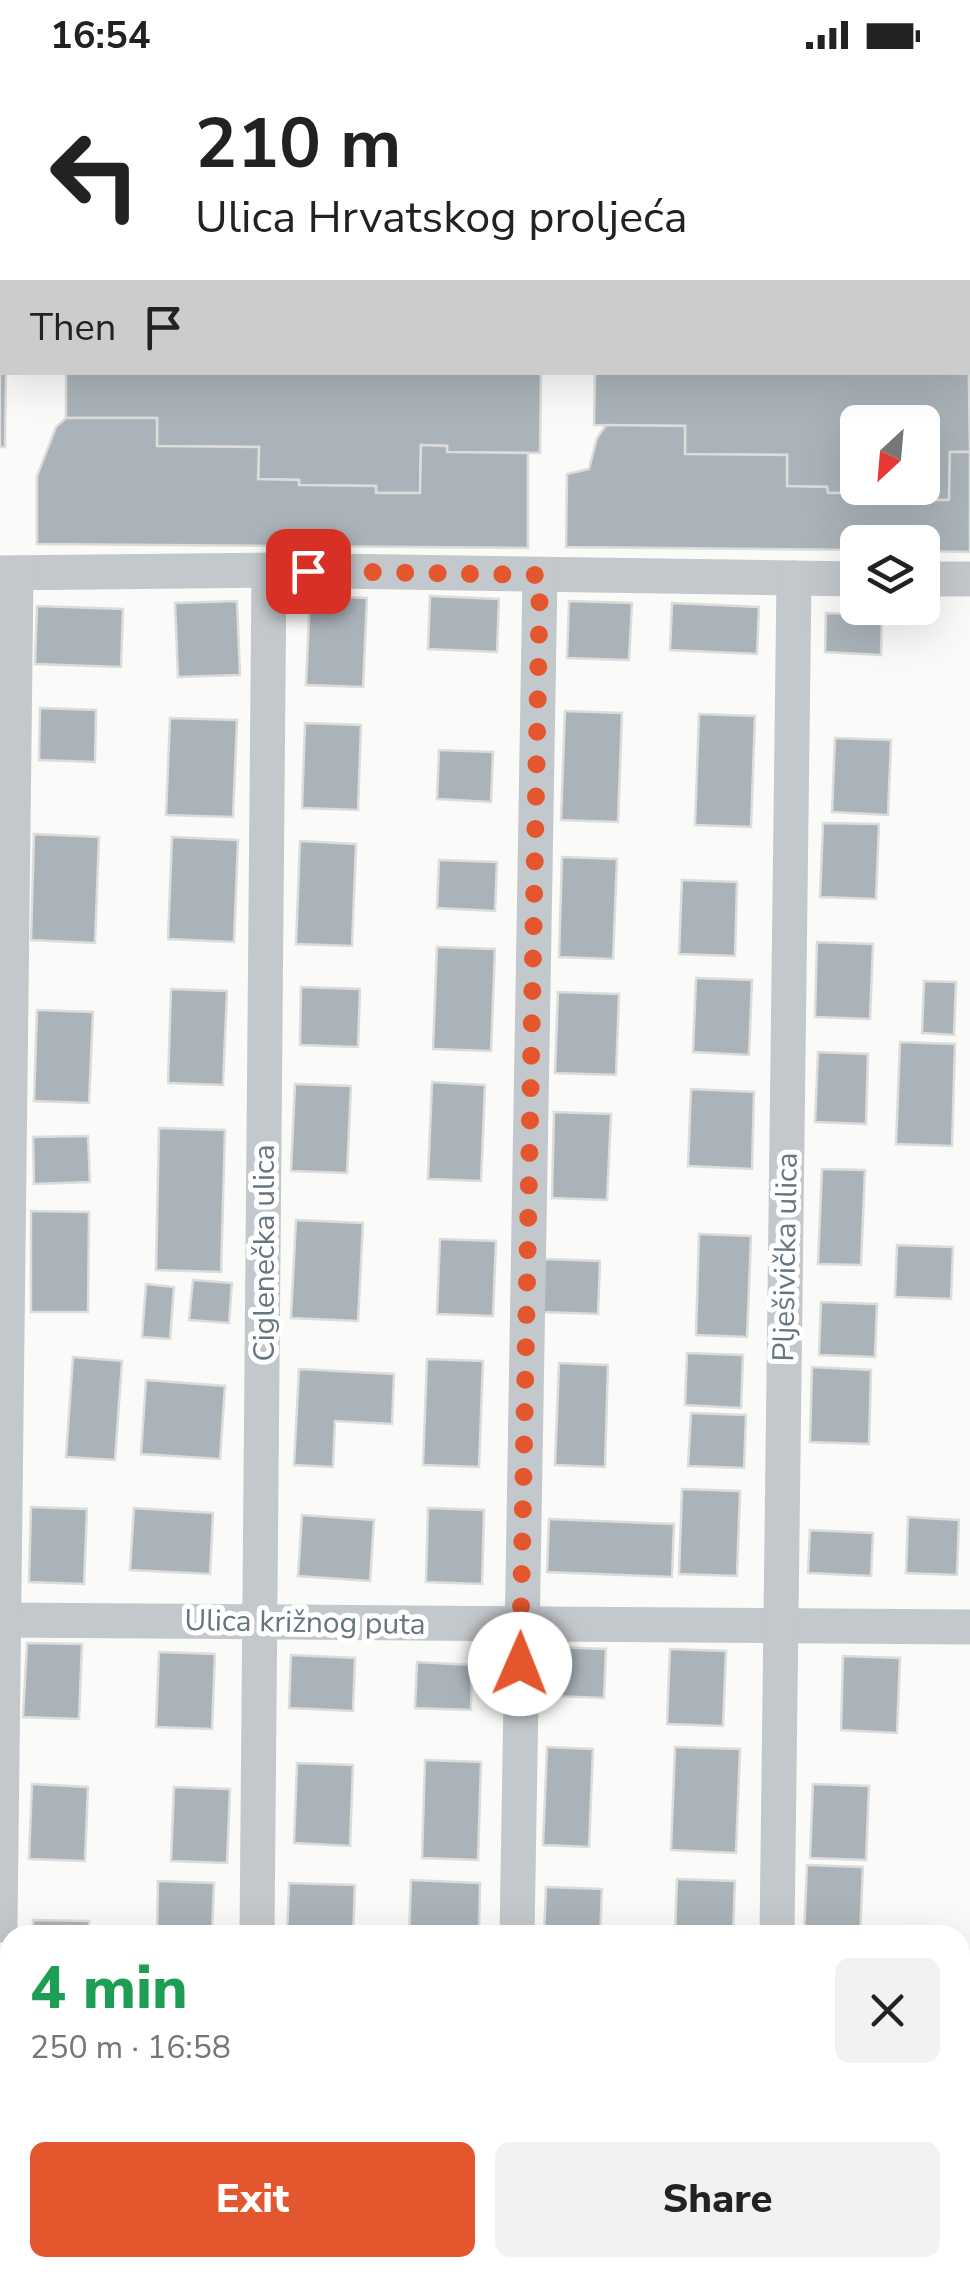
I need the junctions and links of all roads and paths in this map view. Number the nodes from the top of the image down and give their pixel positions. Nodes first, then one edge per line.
1 (268, 570) junction
2 (8, 573) edge
3 (540, 575) junction
4 (794, 578) junction
5 (840, 578) edge
6 (940, 579) edge
7 (970, 579) edge
8 (3, 1620) edge
9 (262, 1621) junction
10 (520, 1625) junction
11 (781, 1626) junction
12 (970, 1627) edge
13 (0, 1925) edge
14 (257, 1925) edge
15 (518, 1925) edge
16 (776, 1925) edge

1 - 2 street
1 - 3 street
1 - 9 street, Ciglenečka ulica
2 - 8 street
3 - 4 street
3 - 10 street
4 - 5 street
4 - 11 street, Plješivička ulica
6 - 7 street
8 - 9 street, Ulica križnog puta
8 - 13 street
9 - 10 street, Ulica križnog puta
9 - 14 street, Ciglenečka ulica
10 - 11 street, Ulica križnog puta
10 - 15 street
11 - 12 street, Ulica križnog puta
11 - 16 street, Plješivička ulica

